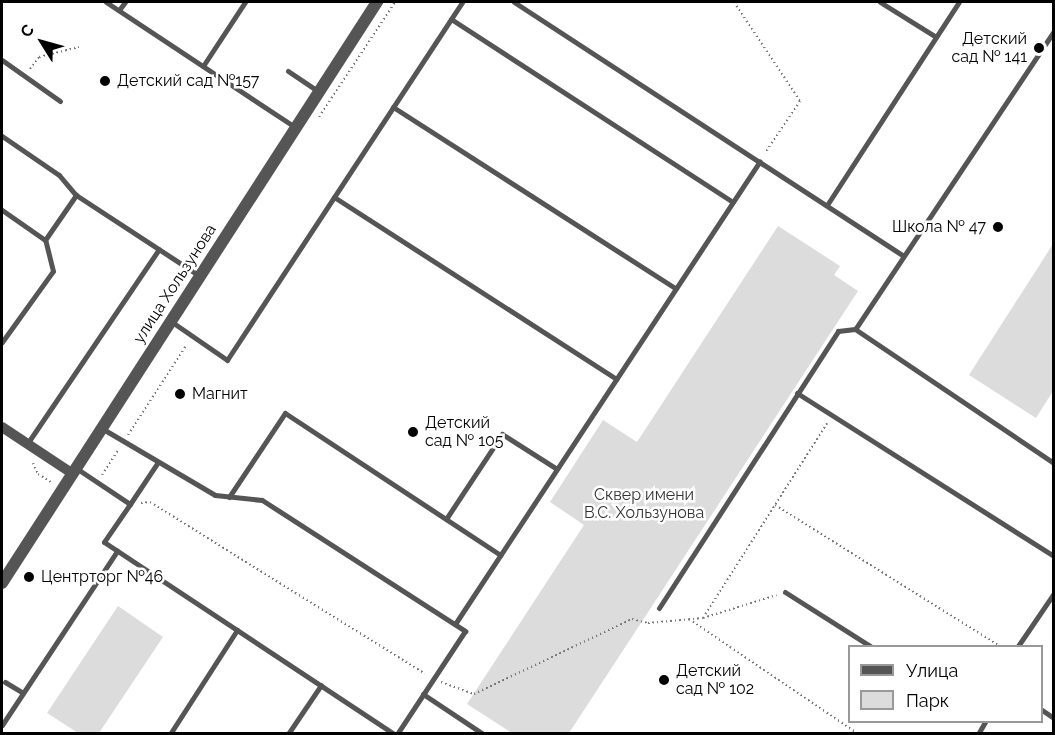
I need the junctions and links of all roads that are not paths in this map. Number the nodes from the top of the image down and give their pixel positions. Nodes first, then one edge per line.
1 (106, 2) edge
2 (125, 2) edge
3 (245, 2) edge
4 (377, 2) edge
5 (462, 2) edge
6 (514, 2) edge
7 (880, 2) edge
8 (959, 2) edge
9 (119, 10) junction
10 (451, 19) junction
11 (1053, 31) edge
12 (936, 37) junction
13 (2, 60) edge
14 (203, 66) junction
15 (288, 71) dead end
16 (319, 92) junction
17 (60, 101) dead end
18 (393, 107) junction
19 (296, 128) junction
20 (2, 136) edge
21 (760, 161) junction
22 (76, 195) junction
23 (334, 197) junction
24 (733, 202) junction
25 (827, 205) junction
26 (2, 210) edge
27 (45, 240) junction
28 (159, 249) junction
29 (903, 256) junction
30 (200, 276) junction
31 (676, 289) junction
32 (171, 321) junction
33 (855, 329) junction
34 (2, 342) edge
35 (616, 379) junction
36 (797, 393) junction
37 (2, 427) edge
38 (101, 429) junction
39 (27, 444) junction
40 (158, 462) junction
41 (1053, 463) edge
42 (557, 469) junction
43 (74, 471) junction
44 (229, 497) junction
45 (130, 504) junction
46 (446, 519) junction
47 (117, 551) junction
48 (500, 555) junction
49 (1053, 556) edge
50 (2, 584) edge
51 (785, 592) road end
52 (1053, 593) edge
53 (659, 608) dead end
54 (455, 624) junction
55 (237, 630) junction
56 (868, 645) edge
57 (1019, 645) edge
58 (5, 682) dead end
59 (321, 685) junction
60 (22, 693) junction
61 (423, 694) junction
62 (2, 725) edge
63 (170, 734) edge
64 (288, 734) edge
65 (396, 734) edge
66 (483, 734) edge

1 - 9 lane
2 - 9 lane
3 - 14 lane
4 - 16 street, улица Хользунова
5 - 10 lane
6 - 21 lane
7 - 12 lane
8 - 12 lane
9 - 14 lane
10 - 18 lane
10 - 24 lane
11 - 29 lane
12 - 25 lane
13 - 17 lane
14 - 19 lane
15 - 16 lane
16 - 19 street, улица Хользунова
18 - 23 lane
18 - 31 lane
19 - 30 street, улица Хользунова
20 - 22 lane
21 - 24 lane
21 - 25 lane
22 - 27 lane
22 - 28 lane
23 - 32 lane
23 - 35 lane
24 - 31 lane
25 - 29 lane
26 - 27 lane
27 - 34 lane
28 - 30 lane
28 - 39 lane
29 - 33 lane
30 - 32 street, улица Хользунова
31 - 35 lane
32 - 38 street, улица Хользунова
33 - 36 lane
33 - 41 lane
35 - 42 lane
36 - 49 lane
36 - 53 lane
37 - 39 street
38 - 40 lane
38 - 43 street, улица Хользунова
39 - 43 street
40 - 44 lane
40 - 45 lane
42 - 46 lane
42 - 48 lane
43 - 45 lane
43 - 50 street, улица Хользунова
44 - 46 lane
44 - 54 lane
45 - 47 lane
46 - 48 lane
47 - 55 lane
47 - 60 lane
48 - 54 lane
51 - 56 lane
52 - 57 lane
54 - 61 lane
55 - 59 lane
55 - 63 lane
58 - 60 lane
59 - 64 lane
59 - 65 lane
60 - 62 lane
61 - 65 lane
61 - 66 lane

